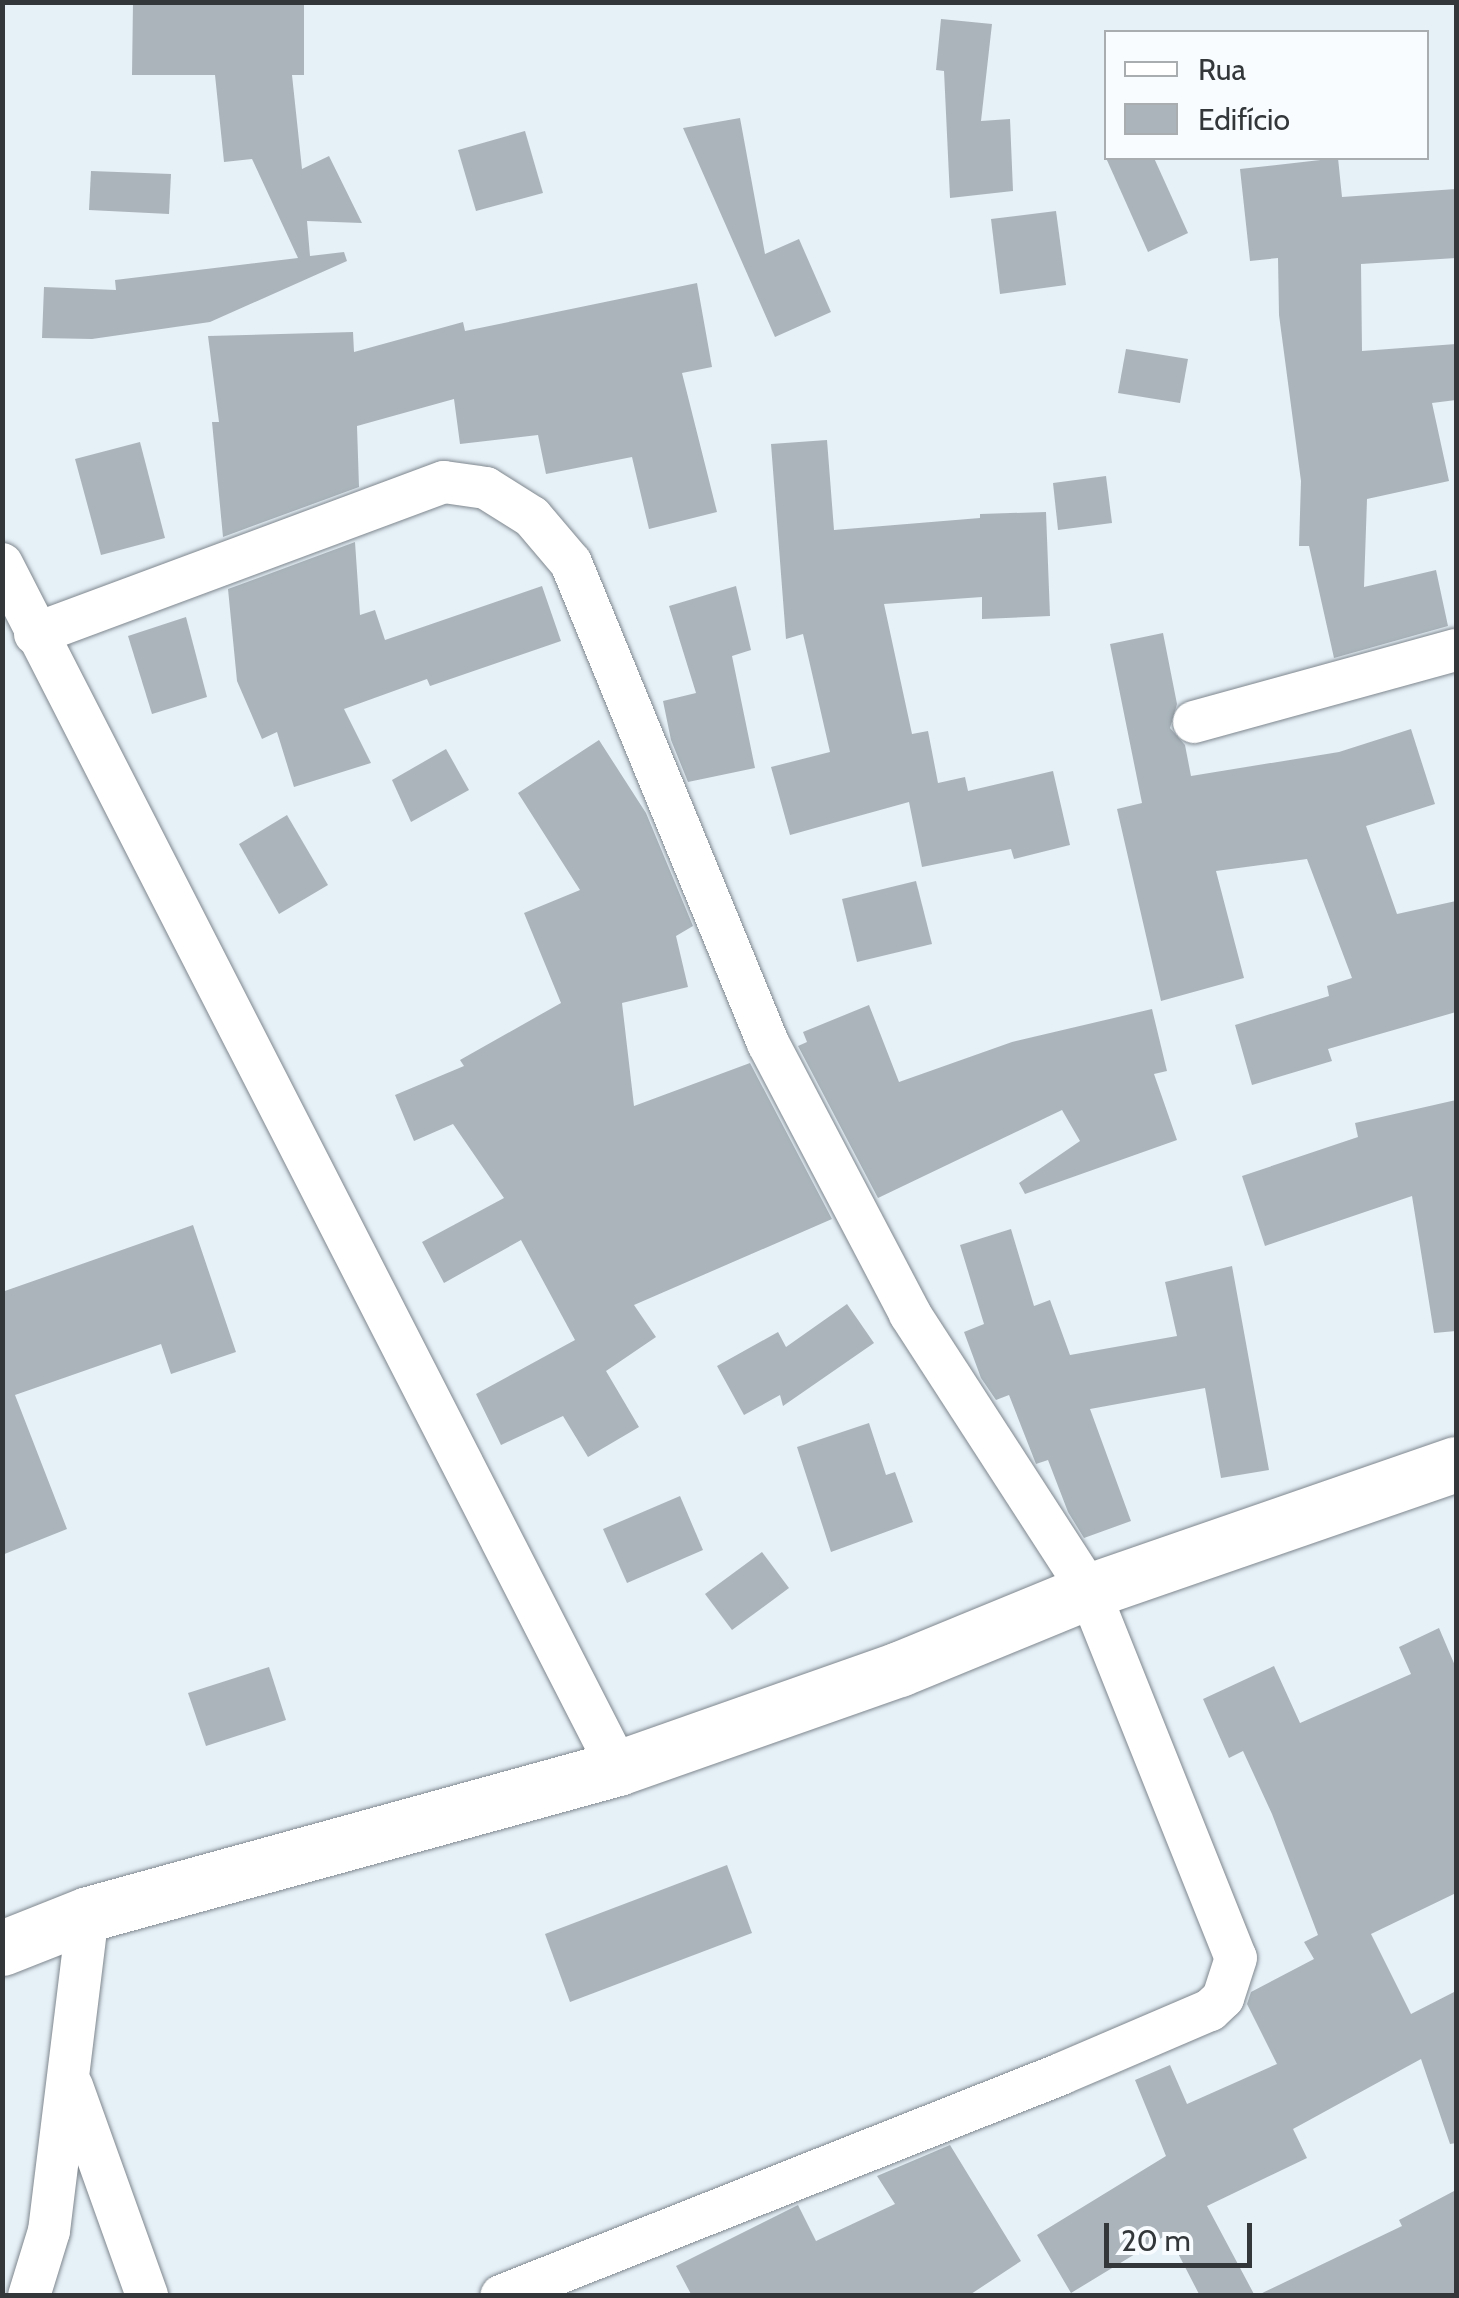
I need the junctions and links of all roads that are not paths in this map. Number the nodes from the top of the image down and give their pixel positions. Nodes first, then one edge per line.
1 (2, 564) edge
2 (35, 634) junction
3 (1456, 650) edge
4 (1194, 722) dead end
5 (1456, 1464) edge
6 (1089, 1591) junction
7 (618, 1768) junction
8 (88, 1914) junction
9 (2, 1948) edge
10 (70, 2080) junction
11 (29, 2296) edge
12 (146, 2296) edge
13 (501, 2296) edge

1 - 2 street
2 - 6 street
2 - 7 street
3 - 4 street
5 - 6 main road
6 - 7 main road
6 - 13 street
7 - 8 main road
8 - 9 main road
8 - 10 street
10 - 11 street
10 - 12 street

